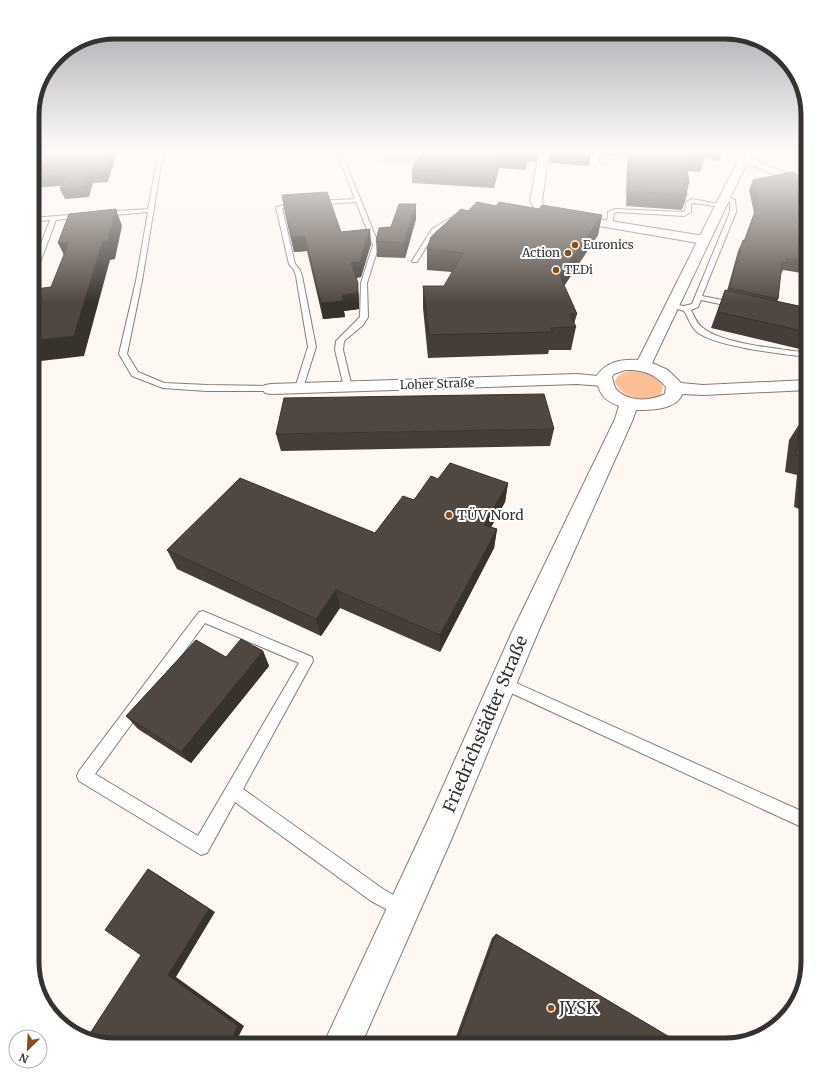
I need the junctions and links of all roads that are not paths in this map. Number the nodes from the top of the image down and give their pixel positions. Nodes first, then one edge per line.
1 (152, 202) edge
2 (330, 202) edge
3 (360, 202) edge
4 (536, 202) edge
5 (688, 202) edge
6 (722, 202) edge
7 (733, 202) edge
8 (151, 210) junction
9 (464, 216) edge
10 (52, 218) junction
11 (39, 219) edge
12 (610, 225) junction
13 (704, 240) junction
14 (39, 256) edge
15 (415, 261) dead end
16 (698, 297) junction
17 (672, 306) junction
18 (741, 307) edge
19 (687, 308) junction
20 (801, 354) edge
21 (643, 366) junction
22 (603, 381) junction
23 (801, 385) edge
24 (348, 387) junction
25 (299, 388) junction
26 (674, 388) junction
27 (271, 389) joint
28 (630, 403) junction
29 (503, 683) junction
30 (233, 791) junction
31 (801, 819) edge
32 (403, 910) junction
33 (345, 1038) edge

1 - 8 lane
2 - 25 lane
3 - 24 lane
4 - 12 street
5 - 12 lane
6 - 13 street
7 - 16 lane
8 - 10 lane
8 - 27 lane
9 - 15 lane
10 - 11 lane
10 - 14 lane
12 - 13 street
13 - 17 street
16 - 18 lane
16 - 19 lane
17 - 19 lane
17 - 21 street
19 - 20 lane
21 - 22 street
21 - 26 street
22 - 24 street, Loher Straße
22 - 28 street
23 - 26 street
24 - 25 street, Loher Straße
25 - 27 street, Loher Straße
26 - 28 street
28 - 29 street, Friedrichstädter Straße
29 - 31 lane
29 - 32 street, Friedrichstädter Straße
30 - 30 lane
30 - 32 lane
32 - 33 street, Friedrichstädter Straße

